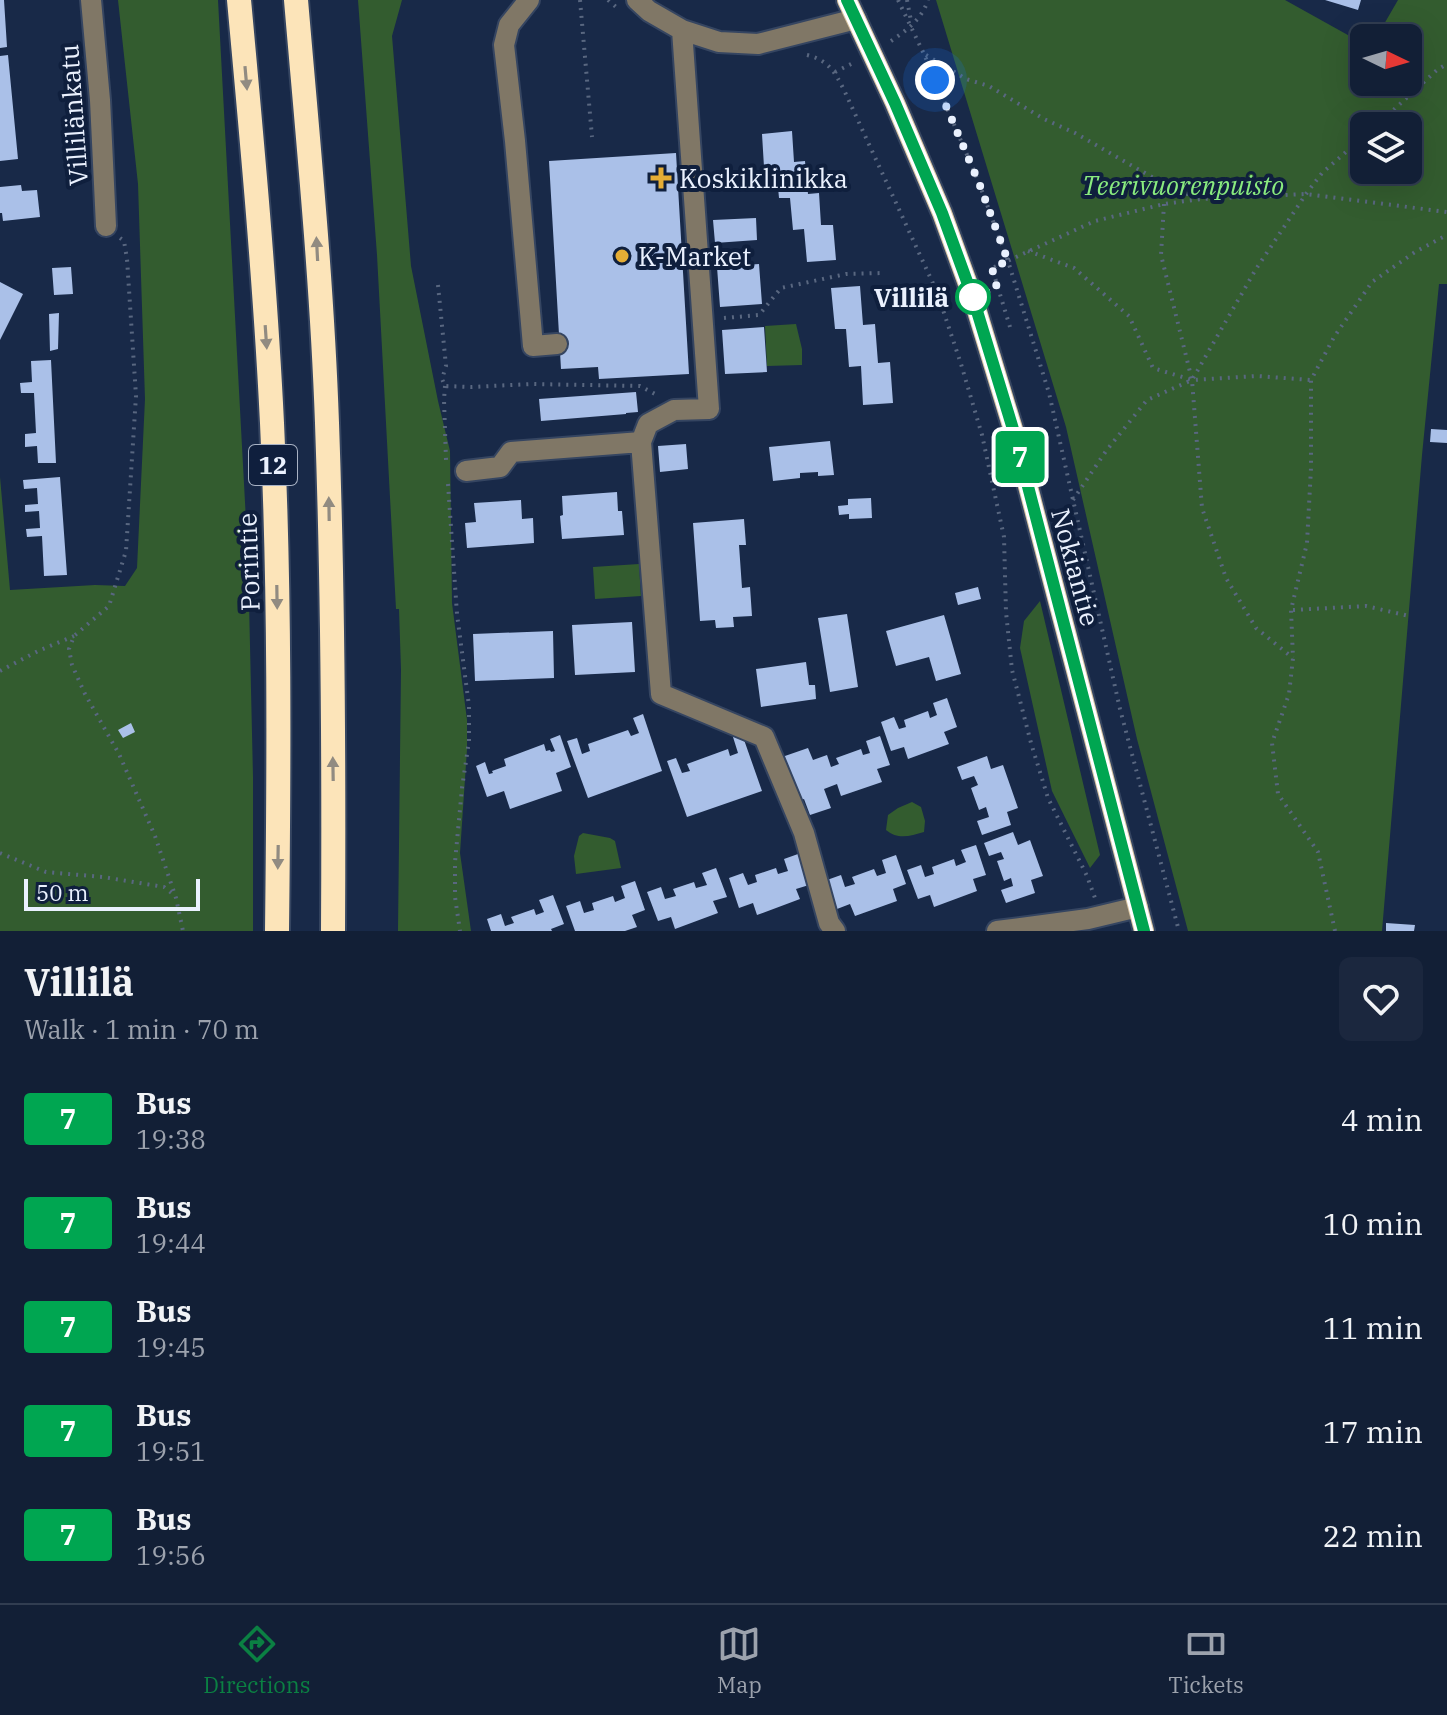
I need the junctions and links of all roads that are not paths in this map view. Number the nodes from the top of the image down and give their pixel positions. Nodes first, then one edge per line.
1 (91, 0) edge
2 (239, 0) edge
3 (296, 0) edge
4 (529, 0) edge
5 (637, 0) edge
6 (852, 9) edge
7 (682, 30) junction
8 (106, 226) road end
9 (557, 344) dead end
10 (641, 442) junction
11 (456, 467) road end
12 (1138, 907) junction
13 (277, 931) edge
14 (333, 931) edge
15 (835, 931) edge
16 (997, 931) edge
17 (1144, 931) edge

1 - 8 street, Villilänkatu
2 -> 13 highway, Porintie / 12
14 -> 3 highway, 12
4 - 9 street
5 - 7 street
6 - 7 street
6 - 12 main road, Nokiantie
7 - 10 street
10 - 11 street
10 - 15 street
12 - 16 street
12 - 17 main road, Nokiantie

